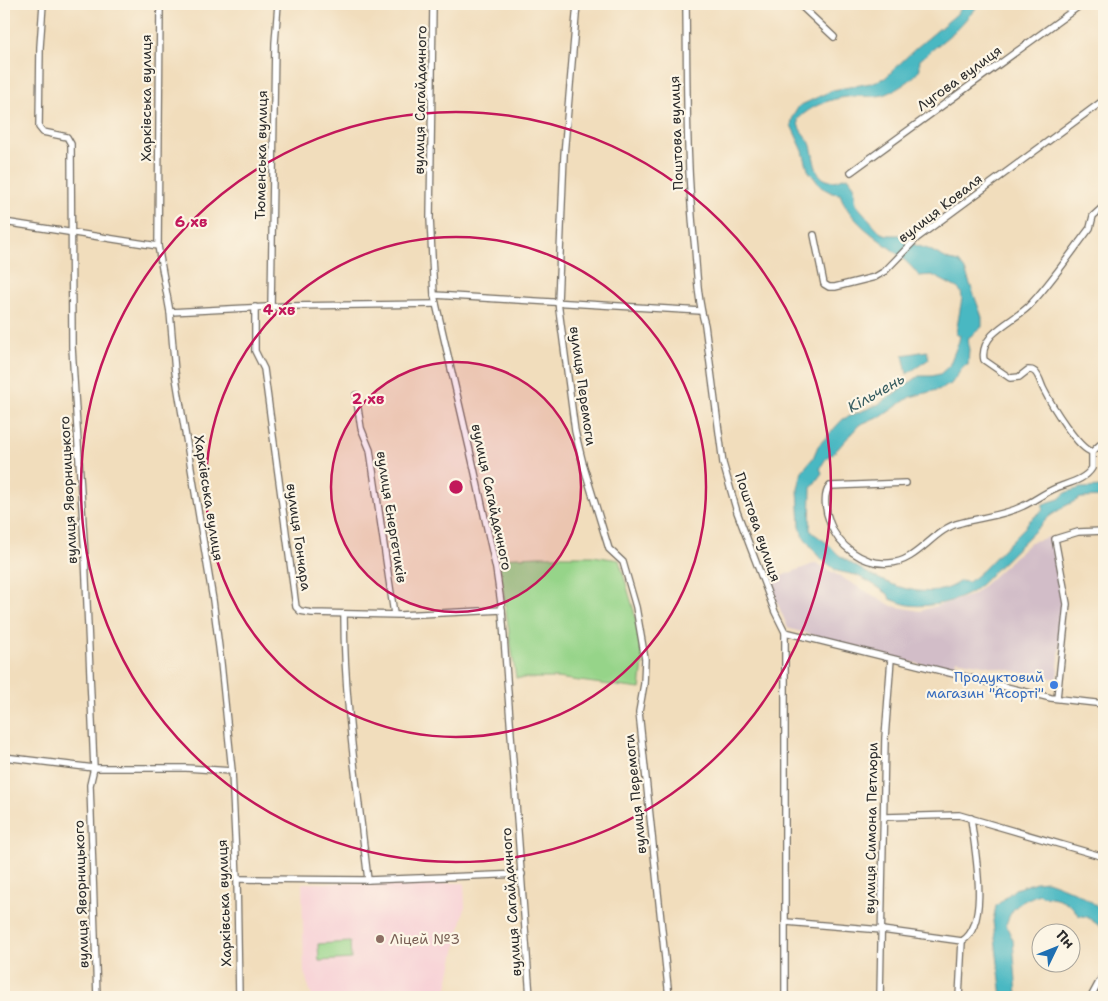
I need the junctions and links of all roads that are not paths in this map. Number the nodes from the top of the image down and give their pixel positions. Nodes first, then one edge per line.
1 (43, 4) edge
2 (160, 4) edge
3 (278, 4) edge
4 (433, 4) edge
5 (577, 4) edge
6 (686, 4) edge
7 (799, 4) edge
8 (1082, 4) edge
9 (834, 37) dead end
10 (1104, 100) edge
11 (851, 172) dead end
12 (1104, 206) edge
13 (4, 222) edge
14 (71, 233) junction
15 (814, 235) dead end
16 (158, 246) junction
17 (434, 295) junction
18 (558, 302) junction
19 (436, 304) junction
20 (256, 307) junction
21 (271, 307) junction
22 (701, 311) junction
23 (170, 312) junction
24 (356, 395) dead end
25 (1104, 441) edge
26 (1092, 452) junction
27 (906, 483) dead end
28 (1104, 531) edge
29 (502, 610) junction
30 (344, 614) junction
31 (394, 614) junction
32 (785, 632) junction
33 (891, 659) junction
34 (1057, 698) junction
35 (1104, 704) edge
36 (4, 757) edge
37 (94, 768) junction
38 (232, 771) junction
39 (885, 817) junction
40 (971, 818) junction
41 (1104, 857) edge
42 (522, 874) junction
43 (237, 878) junction
44 (368, 880) junction
45 (786, 922) junction
46 (882, 930) junction
47 (962, 941) junction
48 (1104, 973) edge
49 (97, 997) edge
50 (239, 997) edge
51 (530, 997) edge
52 (669, 997) edge
53 (785, 997) edge
54 (880, 997) edge
55 (959, 997) edge
56 (1091, 997) edge

1 - 14 street, вулиця Яворницького
2 - 16 street, Харківська вулиця
3 - 21 street, Тюменська вулиця
4 - 17 street, вулиця Сагайдачного
5 - 18 street, вулиця Перемоги
6 - 22 street, Поштова вулиця
7 - 9 street
8 - 11 street, Лугова вулиця
10 - 15 street, вулиця Коваля
12 - 26 street
13 - 14 street
14 - 16 street
14 - 37 street, вулиця Яворницького
16 - 23 street, Харківська вулиця
17 - 18 street
17 - 19 street, вулиця Сагайдачного
18 - 22 street
18 - 52 street, вулиця Перемоги
19 - 21 street
19 - 29 street, вулиця Сагайдачного
20 - 21 street
20 - 23 street
20 - 30 street, вулиця Гончара
22 - 32 street, Поштова вулиця
23 - 38 street, Харківська вулиця
24 - 31 street, вулиця Енергетиків
25 - 26 street
26 - 27 street
28 - 34 street
29 - 31 street
29 - 42 street, вулиця Сагайдачного
30 - 31 street
30 - 44 street
32 - 33 street
32 - 45 street, Поштова вулиця
33 - 34 street
33 - 39 street, вулиця Симона Петлюри
34 - 35 street
36 - 37 street
37 - 38 street
37 - 49 street, вулиця Яворницького
38 - 43 street, Харківська вулиця
39 - 40 street
39 - 46 street, вулиця Симона Петлюри
40 - 41 street
40 - 47 street
42 - 44 street
42 - 51 street, вулиця Сагайдачного
43 - 44 street
43 - 50 street, Харківська вулиця
45 - 46 street
45 - 53 street, Поштова вулиця
46 - 47 street
46 - 54 street, вулиця Симона Петлюри
47 - 55 street
48 - 56 street

